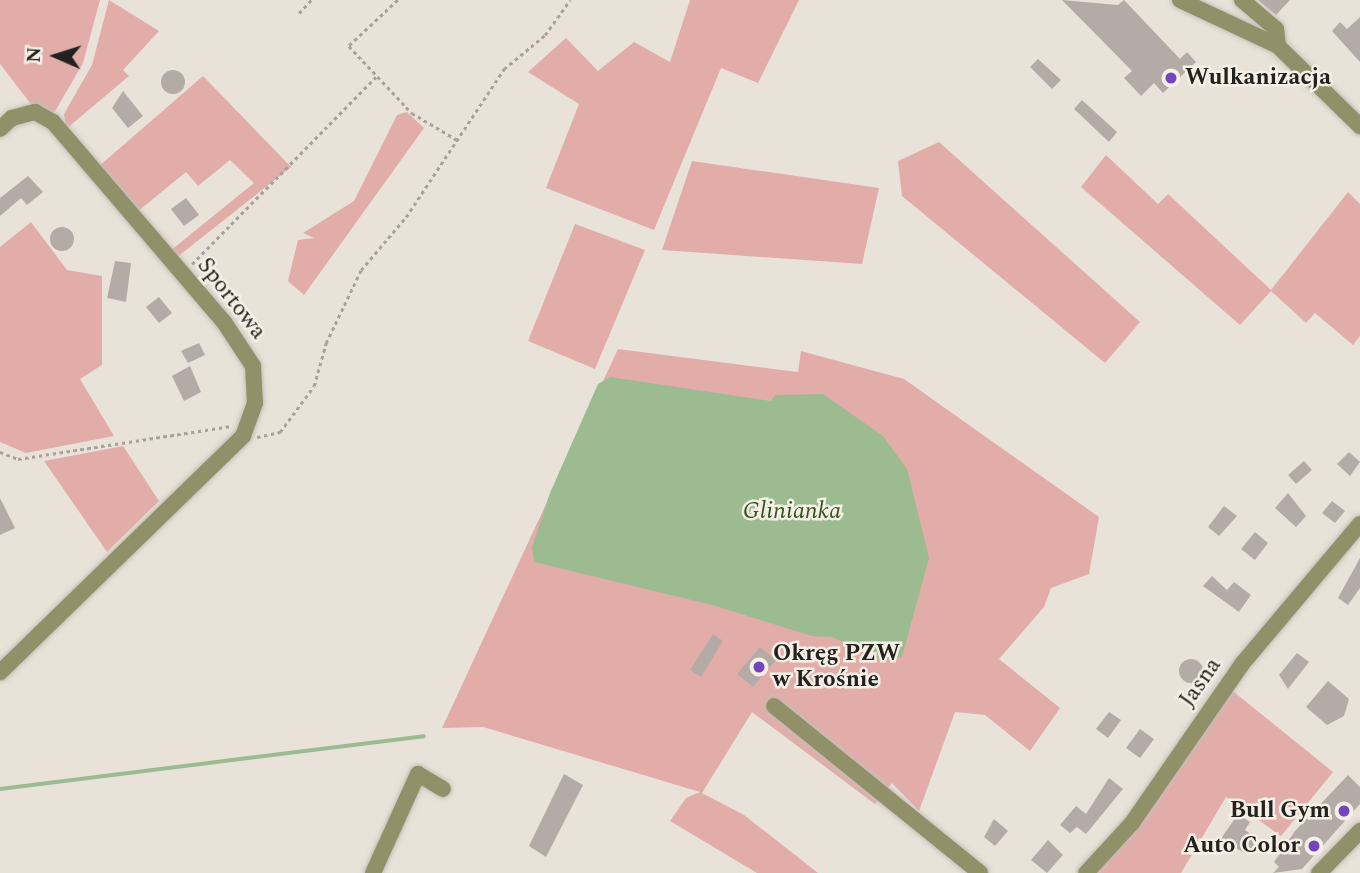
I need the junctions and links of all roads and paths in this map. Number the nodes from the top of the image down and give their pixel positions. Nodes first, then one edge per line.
1 (311, 0) edge
2 (398, 0) edge
3 (570, 0) edge
4 (1180, 0) edge
5 (1242, 0) edge
6 (299, 13) dead end
7 (1278, 46) junction
8 (378, 75) junction
9 (1360, 126) edge
10 (0, 129) edge
11 (459, 141) junction
12 (186, 276) junction
13 (245, 430) junction
14 (0, 452) edge
15 (1360, 524) edge
16 (0, 672) edge
17 (774, 706) dead end
18 (443, 789) dead end
19 (1360, 831) edge
20 (373, 873) edge
21 (980, 873) edge
22 (1086, 873) edge
23 (1319, 873) edge

1 - 6 path
2 - 8 path
3 - 11 path
4 - 7 street
5 - 7 street
7 - 9 street
8 - 11 path
8 - 12 path
10 - 12 street, Sportowa
11 - 13 path
12 - 13 street, Sportowa
13 - 14 path
13 - 16 street
15 - 22 street, Jasna
17 - 21 street
18 - 20 street
19 - 23 street

